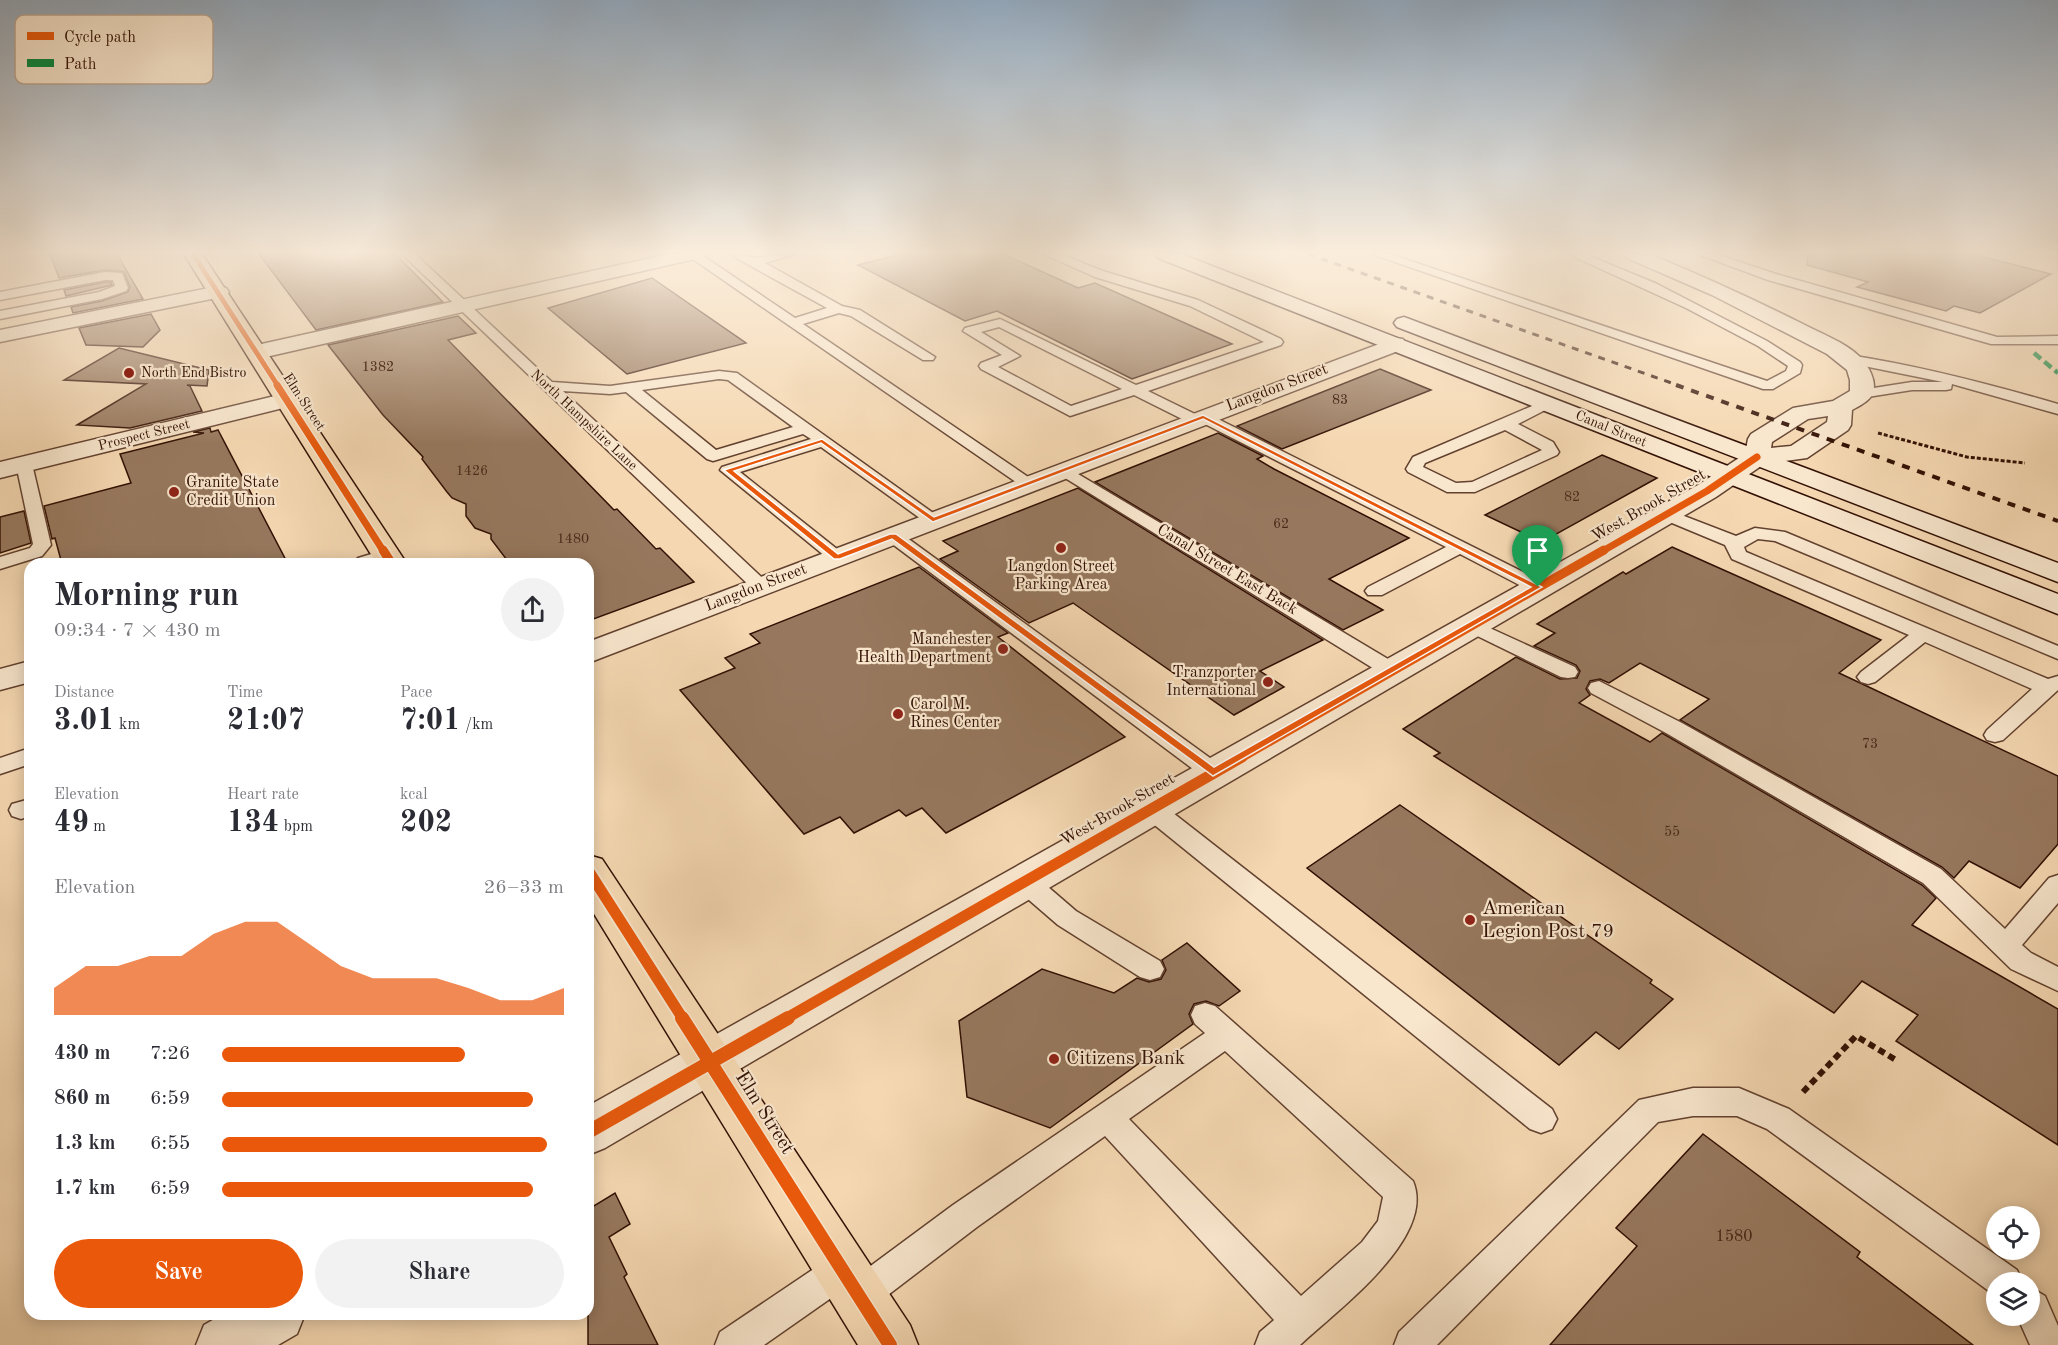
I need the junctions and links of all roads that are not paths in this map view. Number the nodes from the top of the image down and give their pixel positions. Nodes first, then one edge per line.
1 (96, 317) edge
2 (234, 317) edge
3 (415, 317) edge
4 (474, 317) edge
5 (783, 317) edge
6 (813, 317) edge
7 (860, 317) edge
8 (1223, 317) edge
9 (1325, 317) edge
10 (1387, 317) edge
11 (1563, 317) edge
12 (1711, 317) edge
13 (1772, 317) edge
14 (1911, 317) edge
15 (793, 323) junction
16 (0, 336) edge
17 (2058, 340) edge
18 (1395, 344) junction
19 (256, 352) junction
20 (928, 357) dead end
21 (1850, 359) junction
22 (548, 386) junction
23 (629, 387) junction
24 (1985, 388) junction
25 (1135, 390) junction
26 (1861, 394) junction
27 (287, 400) junction
28 (1546, 404) junction
29 (2058, 409) edge
30 (1199, 418) junction
31 (1506, 424) junction
32 (805, 428) junction
33 (822, 441) junction
34 (12, 467) edge
35 (1744, 467) junction
36 (1063, 470) junction
37 (1029, 483) junction
38 (1666, 514) junction
39 (933, 520) junction
40 (893, 536) junction
41 (1737, 543) junction
42 (1460, 547) junction
43 (837, 557) junction
44 (381, 558) edge
45 (0, 563) edge
46 (2058, 573) edge
47 (762, 586) junction
48 (1538, 587) junction
49 (1375, 591) dead end
50 (2058, 605) edge
51 (1470, 625) junction
52 (1923, 634) junction
53 (594, 651) edge
54 (2058, 653) edge
55 (1391, 670) junction
56 (1568, 672) dead end
57 (24, 673) edge
58 (1868, 677) dead end
59 (0, 680) edge
60 (2052, 685) edge
61 (1599, 688) dead end
62 (1995, 735) dead end
63 (24, 758) edge
64 (0, 766) edge
65 (1213, 772) junction
66 (1150, 808) junction
67 (1024, 881) junction
68 (2058, 885) edge
69 (594, 891) edge
70 (2006, 946) junction
71 (1150, 969) dead end
72 (2058, 980) edge
73 (710, 1061) junction
74 (1107, 1117) junction
75 (1541, 1119) dead end
76 (594, 1129) edge
77 (1991, 1272) edge
78 (851, 1283) junction
79 (267, 1320) edge
80 (278, 1320) edge
81 (1300, 1321) junction
82 (2040, 1325) edge
83 (224, 1345) edge
84 (284, 1345) edge
85 (733, 1345) edge
86 (890, 1345) edge
87 (1273, 1345) edge
88 (1412, 1345) edge
89 (2048, 1345) edge

1 - 16 street
2 - 19 main road, Elm Street
3 - 19 street
4 - 22 lane, North Hampshire Lane
5 - 15 lane
6 - 15 lane
7 - 20 lane
8 - 25 lane
9 - 18 street, Canal Street
10 - 35 street, Canal Street
11 - 12 lane
13 - 21 street
14 - 17 lane
15 - 37 lane
18 - 28 street, Canal Street
18 - 30 street, Langdon Street
19 - 27 main road, Elm Street
21 - 24 lane
21 - 26 street
22 - 23 lane
22 - 47 lane, North Hampshire Lane
23 - 32 lane
23 - 32 lane
24 - 26 lane
24 - 29 lane
25 - 25 lane
25 - 30 lane
26 - 35 street
27 - 34 street, Prospect Street
27 - 44 main road, Elm Street
28 - 31 lane
28 - 35 street, Canal Street
30 - 36 street, Langdon Street
30 - 42 lane
31 - 31 lane
32 - 33 lane
33 - 39 lane
33 - 43 lane
34 - 45 lane
35 - 38 street, West Brook Street
35 - 46 street, Canal Street
35 - 50 street, Canal Street
36 - 37 street, Langdon Street
36 - 55 lane, Canal Street East Back
37 - 39 street, Langdon Street
38 - 41 lane
38 - 48 street, West Brook Street
39 - 40 street, Langdon Street
40 - 43 street, Langdon Street
40 - 65 lane
41 - 52 lane
41 - 54 lane
42 - 48 lane
42 - 49 lane
43 - 47 street, Langdon Street
47 - 53 street, Langdon Street
48 - 51 street, West Brook Street
51 - 55 street, West Brook Street
51 - 56 lane
52 - 58 lane
52 - 60 lane
55 - 65 street, West Brook Street
57 - 59 street
60 - 62 lane
61 - 70 lane
63 - 64 lane
65 - 66 street, West Brook Street
66 - 67 street, West Brook Street
66 - 75 lane
67 - 71 lane
67 - 73 street, West Brook Street
68 - 70 lane
69 - 73 main road, Elm Street
70 - 72 lane
73 - 76 street, West Brook Street
73 - 78 main road, Elm Street
74 - 78 lane
74 - 81 lane
74 - 81 lane
77 - 88 lane
78 - 85 lane
78 - 86 main road, Elm Street
79 - 83 street
80 - 84 lane
81 - 87 lane
82 - 89 lane

